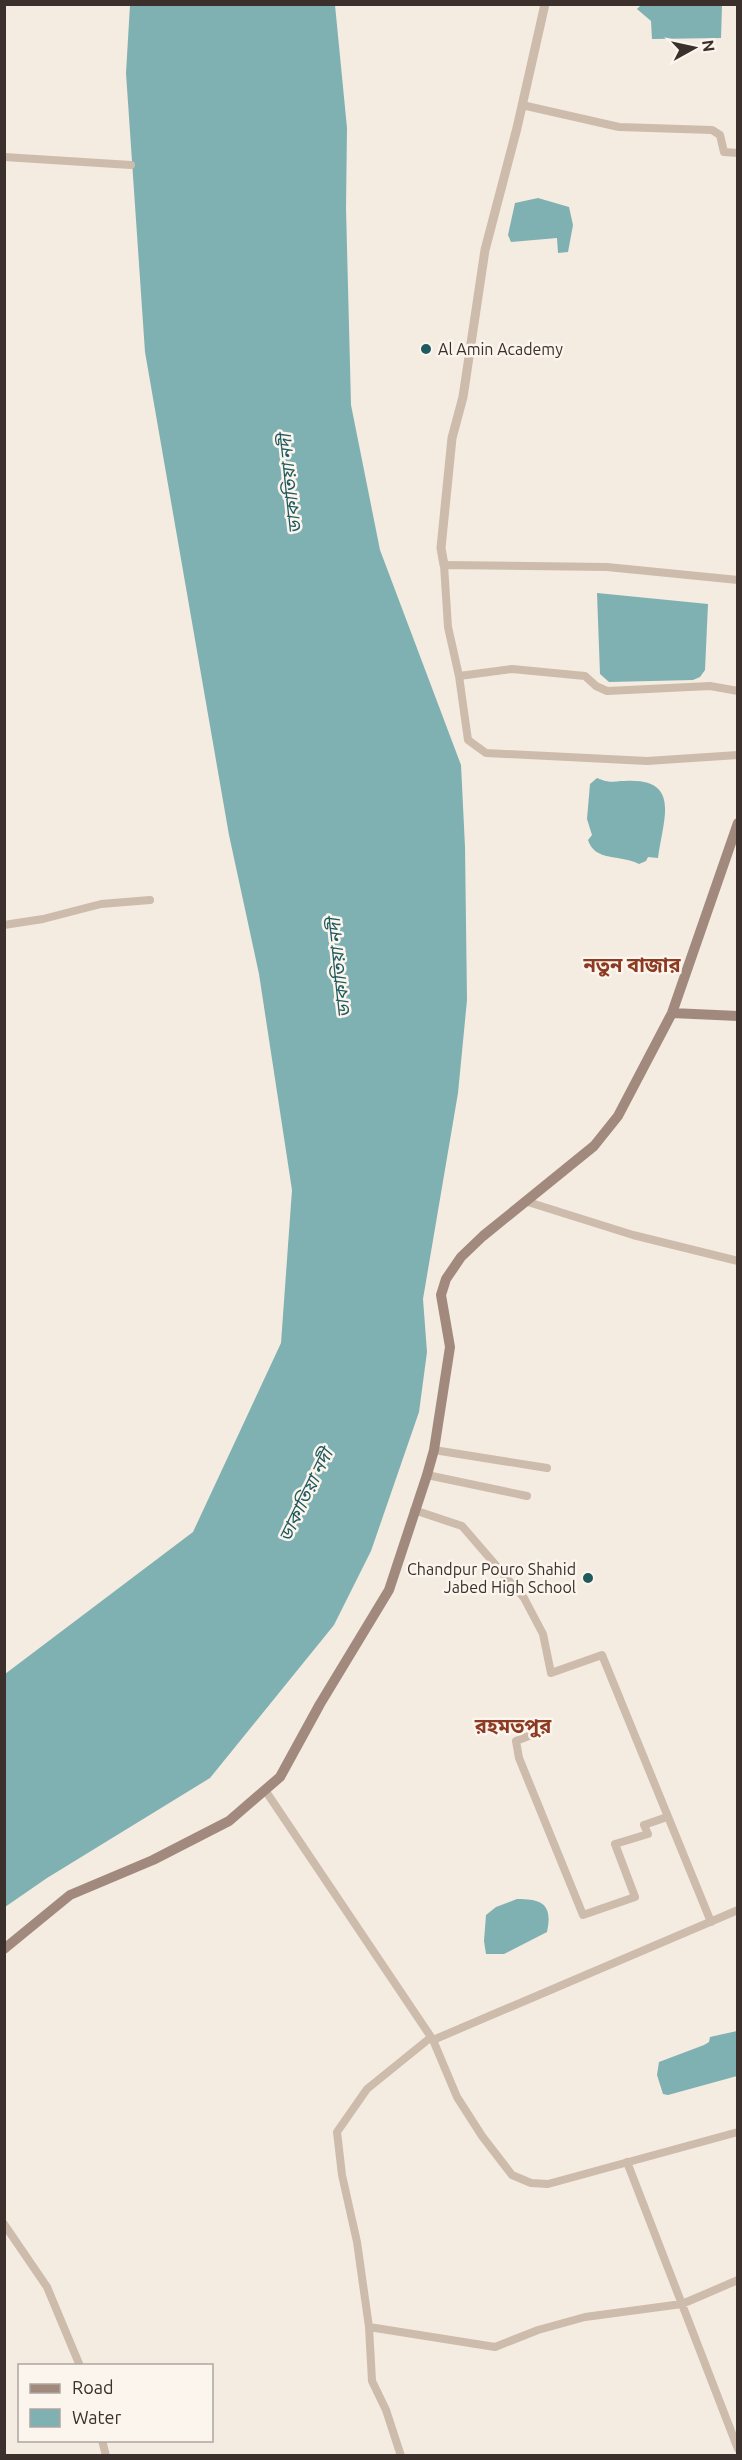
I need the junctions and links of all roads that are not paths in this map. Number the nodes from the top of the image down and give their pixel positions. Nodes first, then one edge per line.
1 (545, 4) edge
2 (522, 105) junction
3 (738, 153) edge
4 (4, 157) edge
5 (131, 165) dead end
6 (444, 565) junction
7 (738, 580) edge
8 (459, 676) junction
9 (738, 691) edge
10 (738, 754) edge
11 (738, 823) edge
12 (733, 850) edge
13 (150, 900) dead end
14 (4, 925) edge
15 (672, 1013) junction
16 (738, 1016) edge
17 (528, 1202) junction
18 (738, 1261) edge
19 (434, 1450) junction
20 (547, 1468) dead end
21 (427, 1475) junction
22 (527, 1496) dead end
23 (414, 1510) junction
24 (539, 1732) dead end
25 (265, 1790) junction
26 (667, 1817) junction
27 (738, 1910) edge
28 (711, 1922) junction
29 (4, 1949) edge
30 (432, 2039) junction
31 (738, 2132) edge
32 (627, 2162) junction
33 (4, 2224) edge
34 (738, 2280) edge
35 (682, 2304) junction
36 (369, 2327) junction
37 (79, 2364) edge
38 (738, 2449) edge
39 (401, 2456) edge

1 - 2 street
2 - 3 street
2 - 6 street
4 - 5 street
6 - 7 street
6 - 8 street
8 - 9 street
8 - 10 street
11 - 12 main road
12 - 15 main road
13 - 14 street
15 - 16 main road
15 - 17 main road
17 - 18 street
17 - 19 main road
19 - 20 street
19 - 21 main road
21 - 22 street
21 - 23 main road
23 - 25 main road
23 - 26 street
24 - 26 street
25 - 29 main road
25 - 30 street
26 - 28 street
27 - 28 street
28 - 30 street
30 - 32 street
30 - 36 street
31 - 32 street
32 - 35 street
33 - 37 street
34 - 35 street
35 - 36 street
35 - 38 street
36 - 39 street

